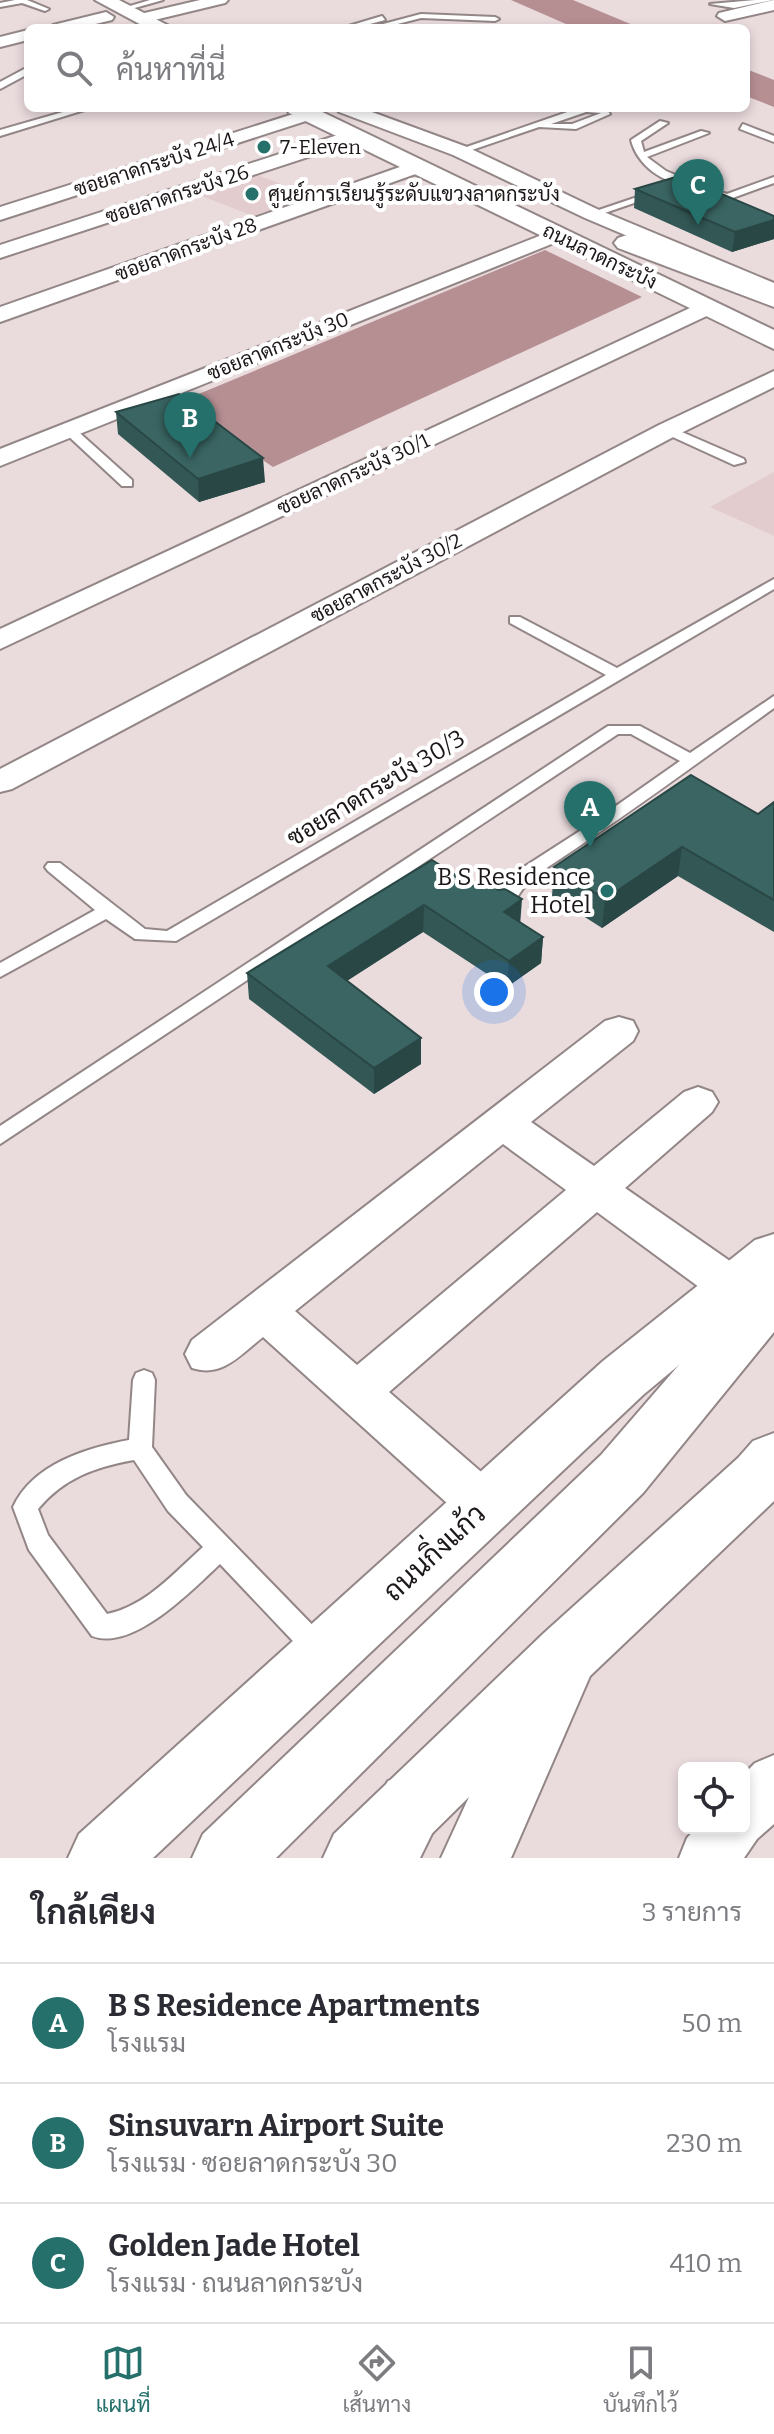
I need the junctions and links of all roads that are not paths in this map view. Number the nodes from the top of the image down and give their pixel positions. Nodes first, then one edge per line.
1 (159, 0) edge
2 (220, 0) edge
3 (769, 0) edge
4 (0, 5) edge
5 (774, 5) edge
6 (82, 6) dead end
7 (45, 9) dead end
8 (412, 10) dead end
9 (720, 10) joint
10 (121, 14) edge
11 (495, 19) dead end
12 (77, 24) edge
13 (151, 24) edge
14 (361, 24) edge
15 (388, 24) edge
16 (24, 36) edge
17 (0, 42) edge
18 (24, 72) edge
19 (0, 86) edge
20 (73, 112) edge
21 (300, 112) edge
22 (305, 112) edge
23 (342, 112) edge
24 (356, 112) edge
25 (543, 112) edge
26 (576, 112) edge
27 (605, 112) edge
28 (663, 123) dead end
29 (536, 125) junction
30 (743, 127) dead end
31 (0, 133) edge
32 (704, 133) dead end
33 (353, 136) junction
34 (774, 139) edge
35 (452, 148) junction
36 (641, 156) junction
37 (417, 167) junction
38 (774, 180) edge
39 (687, 183) junction
40 (0, 214) edge
41 (592, 214) junction
42 (557, 235) junction
43 (627, 243) junction
44 (0, 252) edge
45 (774, 291) edge
46 (774, 299) edge
47 (705, 308) junction
48 (774, 314) edge
49 (0, 315) edge
50 (774, 341) edge
51 (774, 378) edge
52 (69, 430) junction
53 (668, 430) junction
54 (0, 458) edge
55 (739, 462) dead end
56 (127, 483) dead end
57 (774, 583) edge
58 (515, 620) dead end
59 (0, 640) edge
60 (616, 674) junction
61 (774, 701) edge
62 (690, 760) junction
63 (0, 782) edge
64 (54, 867) dead end
65 (498, 908) edge
66 (107, 911) junction
67 (0, 971) edge
68 (619, 1031) dead end
69 (698, 1102) dead end
70 (502, 1122) junction
71 (0, 1136) edge
72 (596, 1189) junction
73 (761, 1278) edge
74 (263, 1310) junction
75 (208, 1354) dead end
76 (144, 1380) dead end
77 (357, 1392) junction
78 (140, 1449) junction
79 (769, 1468) edge
80 (485, 1506) junction
81 (220, 1548) junction
82 (323, 1655) junction
83 (567, 1655) junction
84 (774, 1782) edge
85 (750, 1809) edge
86 (397, 1831) edge
87 (728, 1834) edge
88 (103, 1858) edge
89 (227, 1858) edge
90 (358, 1858) edge
91 (476, 1858) edge
92 (707, 1858) edge

1 - 10 lane
2 - 10 street
3 - 9 lane
4 - 7 lane
5 - 9 street
6 - 10 main road
8 - 14 lane
10 - 12 street
10 - 13 main road
11 - 15 lane
16 - 17 street
18 - 19 lane
20 - 31 lane
21 - 40 street, ซอยลาดกระบัง 24/4
22 - 33 main road, ถนนลาดกระบัง
23 - 43 main road, ถนนลาดกระบัง
24 - 35 street
25 - 35 lane
26 - 29 lane
27 - 29 lane
28 - 36 lane
29 - 35 lane
30 - 34 lane
32 - 36 lane
33 - 37 main road, ถนนลาดกระบัง
33 - 44 street, ซอยลาดกระบัง 26
35 - 41 street
36 - 39 lane
37 - 42 main road, ถนนลาดกระบัง
37 - 49 street, ซอยลาดกระบัง 28
38 - 39 lane
39 - 41 lane
41 - 45 street
42 - 47 main road, ถนนลาดกระบัง
42 - 52 street, ซอยลาดกระบัง 30
43 - 46 main road
43 - 48 main road, ถนนลาดกระบัง
47 - 50 main road, ถนนลาดกระบัง
47 - 59 street, ซอยลาดกระบัง 30/1
51 - 53 street, ซอยลาดกระบัง 30/2
52 - 54 street, ซอยลาดกระบัง 30
52 - 56 lane
53 - 55 lane
53 - 63 street, ซอยลาดกระบัง 30/2
57 - 60 lane, ซอยลาดกระบัง 30/3
58 - 60 lane
60 - 66 lane, ซอยลาดกระบัง 30/3
61 - 62 lane
62 - 65 lane
62 - 71 lane
64 - 66 lane, ซอยลาดกระบัง 30/3
66 - 67 lane
68 - 70 street
69 - 72 street
70 - 72 street
70 - 74 street
72 - 73 street
72 - 77 street
73 - 80 main road, ถนนกิ่งแก้ว
73 - 89 main road
74 - 75 street
74 - 77 street
76 - 78 lane
77 - 80 street
78 - 81 lane
78 - 81 lane
79 - 83 main road
80 - 82 main road, ถนนกิ่งแก้ว
81 - 82 lane
82 - 88 main road, ถนนกิ่งแก้ว
83 - 86 main road
83 - 91 main road
84 - 85 street
86 - 90 main road
87 - 92 street

